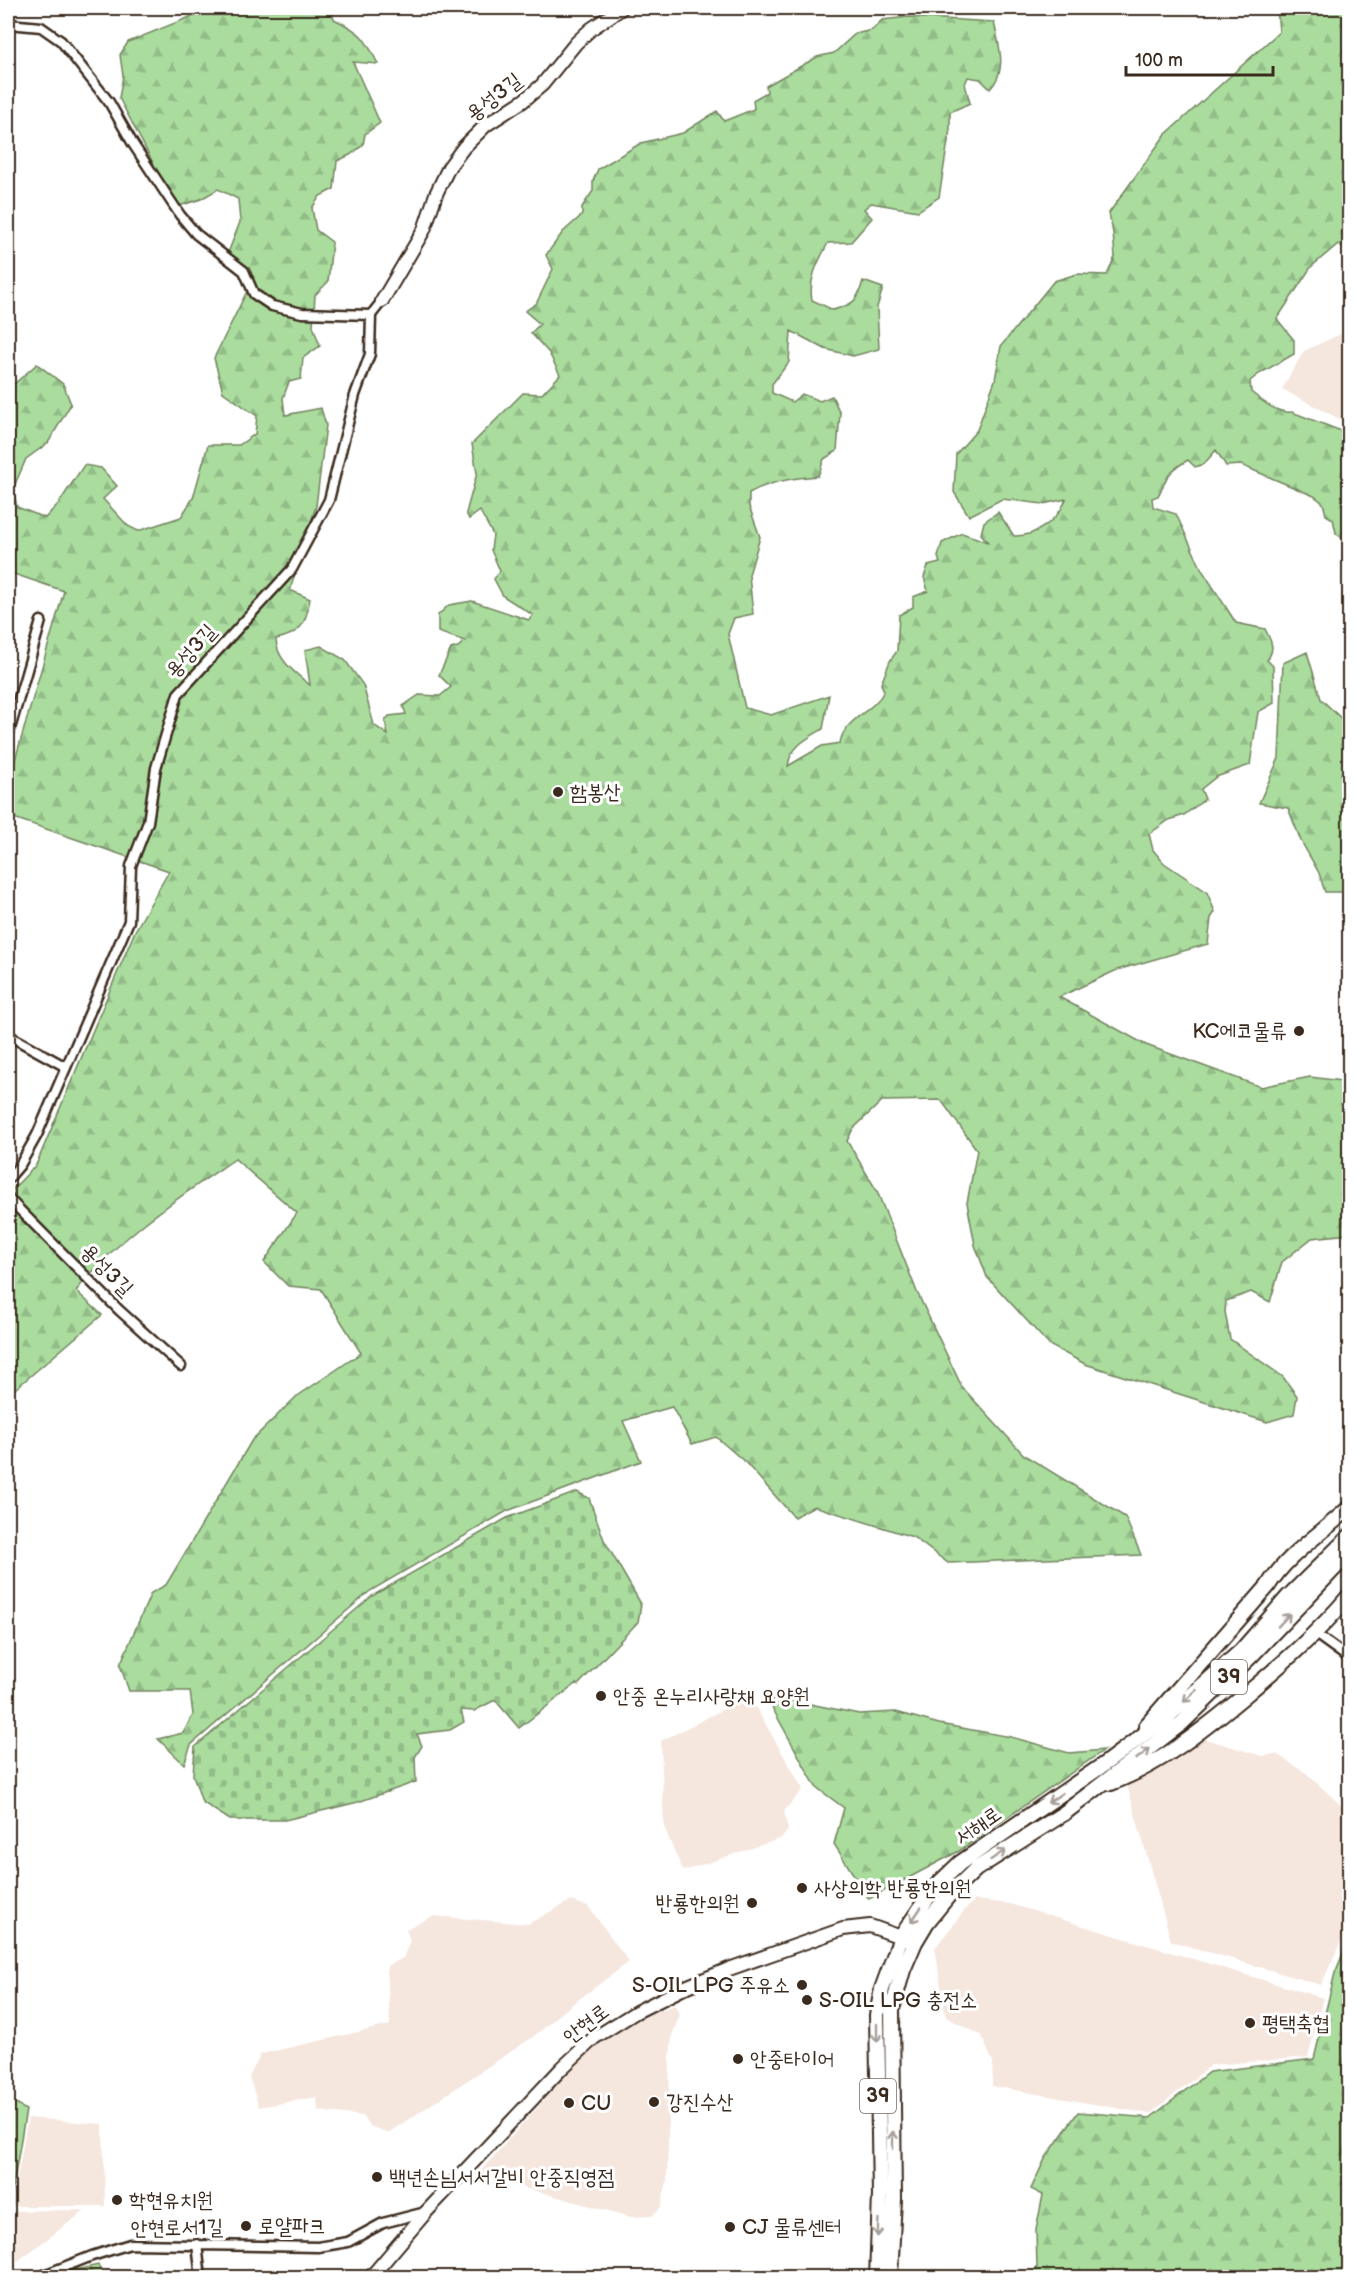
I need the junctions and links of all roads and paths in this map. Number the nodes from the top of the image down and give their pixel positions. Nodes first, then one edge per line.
1 (622, 8) edge
2 (8, 24) edge
3 (382, 301) joint
4 (371, 315) junction
5 (40, 621) dead end
6 (8, 736) edge
7 (8, 1035) edge
8 (66, 1067) junction
9 (8, 1179) edge
10 (8, 1198) edge
11 (181, 1366) dead end
12 (1350, 1507) edge
13 (1350, 1536) edge
14 (1350, 1552) edge
15 (1350, 1594) edge
16 (1314, 1633) junction
17 (1350, 1659) edge
18 (1131, 1744) junction
19 (1096, 1789) junction
20 (901, 1937) junction
21 (915, 1942) junction
22 (894, 2199) junction
23 (426, 2212) junction
24 (197, 2244) junction
25 (36, 2277) edge
26 (201, 2277) edge
27 (370, 2277) edge
28 (876, 2277) edge
29 (890, 2277) edge
30 (898, 2277) edge

1 - 3 main road, 용성3길
2 - 4 street
3 - 4 street
4 - 8 street, 용성3길
5 - 6 street
7 - 8 street
8 - 9 street, 용성3길
10 - 11 street, 용성3길
12 - 18 main road
13 -> 18 main road, 서해로 / 39
19 -> 14 main road, 서해로 / 39
15 - 16 main road
16 - 17 street
16 - 19 main road
18 -> 20 main road, 서해로 / 39
21 -> 19 main road, 서해로 / 39
20 - 21 main road, 안현로
20 - 23 main road, 안현로
20 -> 28 main road, 서해로 / 39
22 -> 21 main road, 서해로 / 39
22 - 29 main road, 서해로 / 39
22 - 30 main road
23 - 24 street, 안현로서1길
23 - 27 main road, 안현로
24 - 25 street, 안현로서1길
24 - 26 street

